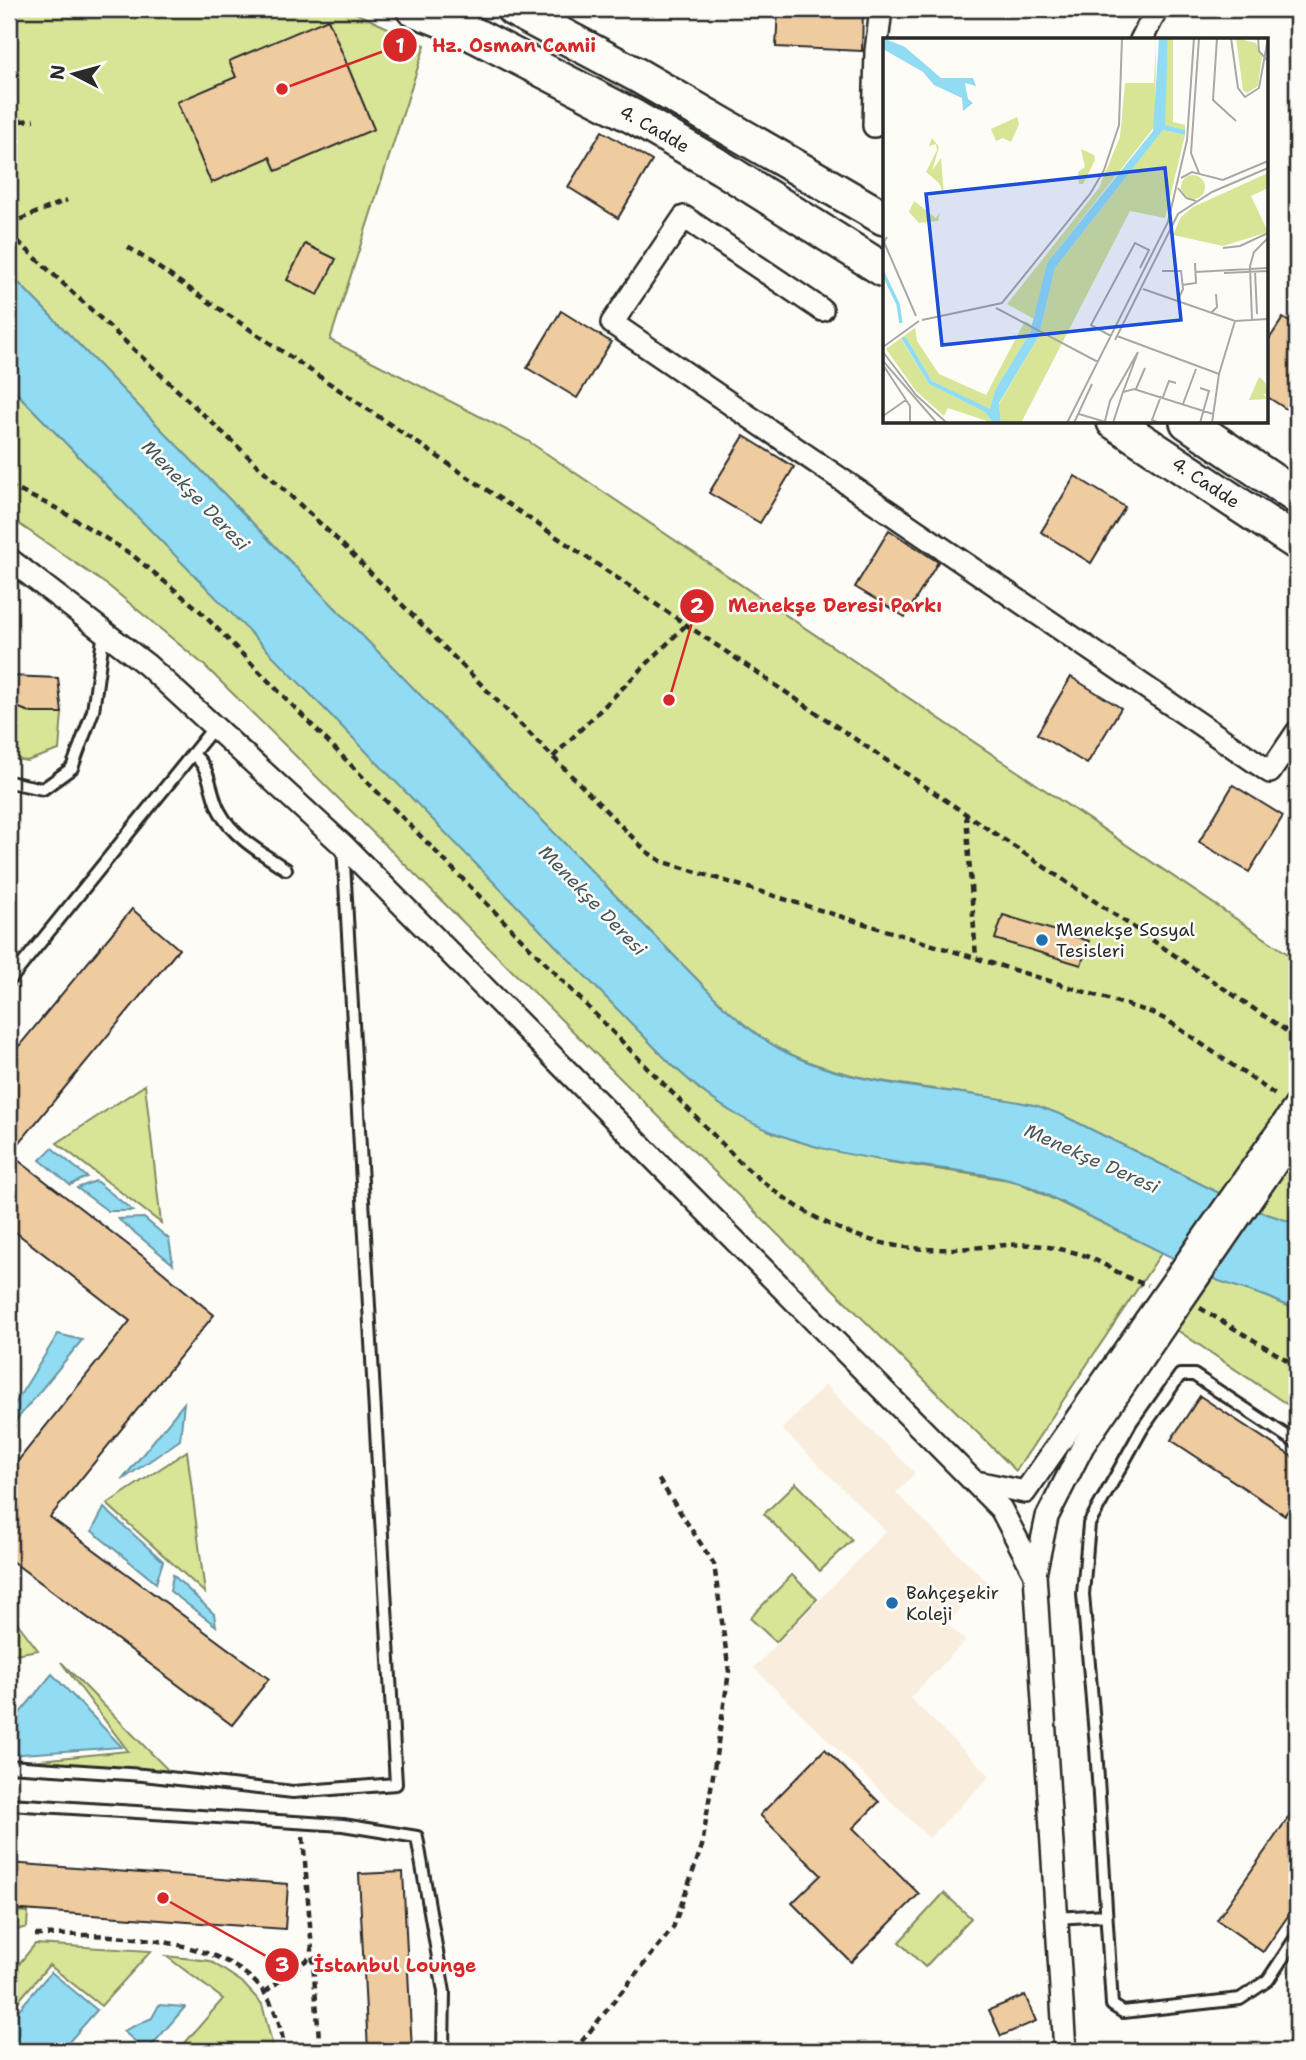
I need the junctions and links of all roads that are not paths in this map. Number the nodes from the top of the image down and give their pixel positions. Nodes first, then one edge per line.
1 (413, 9) edge
2 (513, 9) edge
3 (881, 9) edge
4 (874, 125) dead end
5 (883, 217) edge
6 (883, 269) edge
7 (822, 310) dead end
8 (1117, 424) edge
9 (1190, 424) edge
10 (1297, 497) edge
11 (1297, 543) edge
12 (9, 559) edge
13 (104, 631) junction
14 (215, 726) junction
15 (1297, 732) edge
16 (192, 754) junction
17 (9, 782) edge
18 (343, 845) junction
19 (286, 869) dead end
20 (9, 981) edge
21 (1296, 1105) edge
22 (1297, 1134) edge
23 (1263, 1168) junction
24 (1179, 1291) junction
25 (1297, 1443) edge
26 (976, 1482) junction
27 (1025, 1492) junction
28 (1017, 1539) junction
29 (1035, 1574) junction
30 (9, 1766) edge
31 (9, 1804) edge
32 (1106, 1915) junction
33 (1056, 1918) junction
34 (1297, 1936) edge
35 (443, 2051) edge
36 (1065, 2051) edge

1 - 6 main road, 4. Cadde
2 - 5 main road
3 - 4 street
7 - 15 street
8 - 11 main road, 4. Cadde
9 - 10 main road
12 - 13 street
13 - 14 street
13 - 17 lane
14 - 16 lane
14 - 18 street
16 - 19 lane
16 - 20 lane
18 - 26 street
18 - 30 lane
21 - 23 street
22 - 23 street
23 - 24 street
24 - 27 street
24 - 29 street
25 - 32 lane
26 - 27 street
26 - 28 street
27 - 28 street
28 - 29 street
29 - 33 street
31 - 35 lane
32 - 33 lane
32 - 34 lane
33 - 36 street

